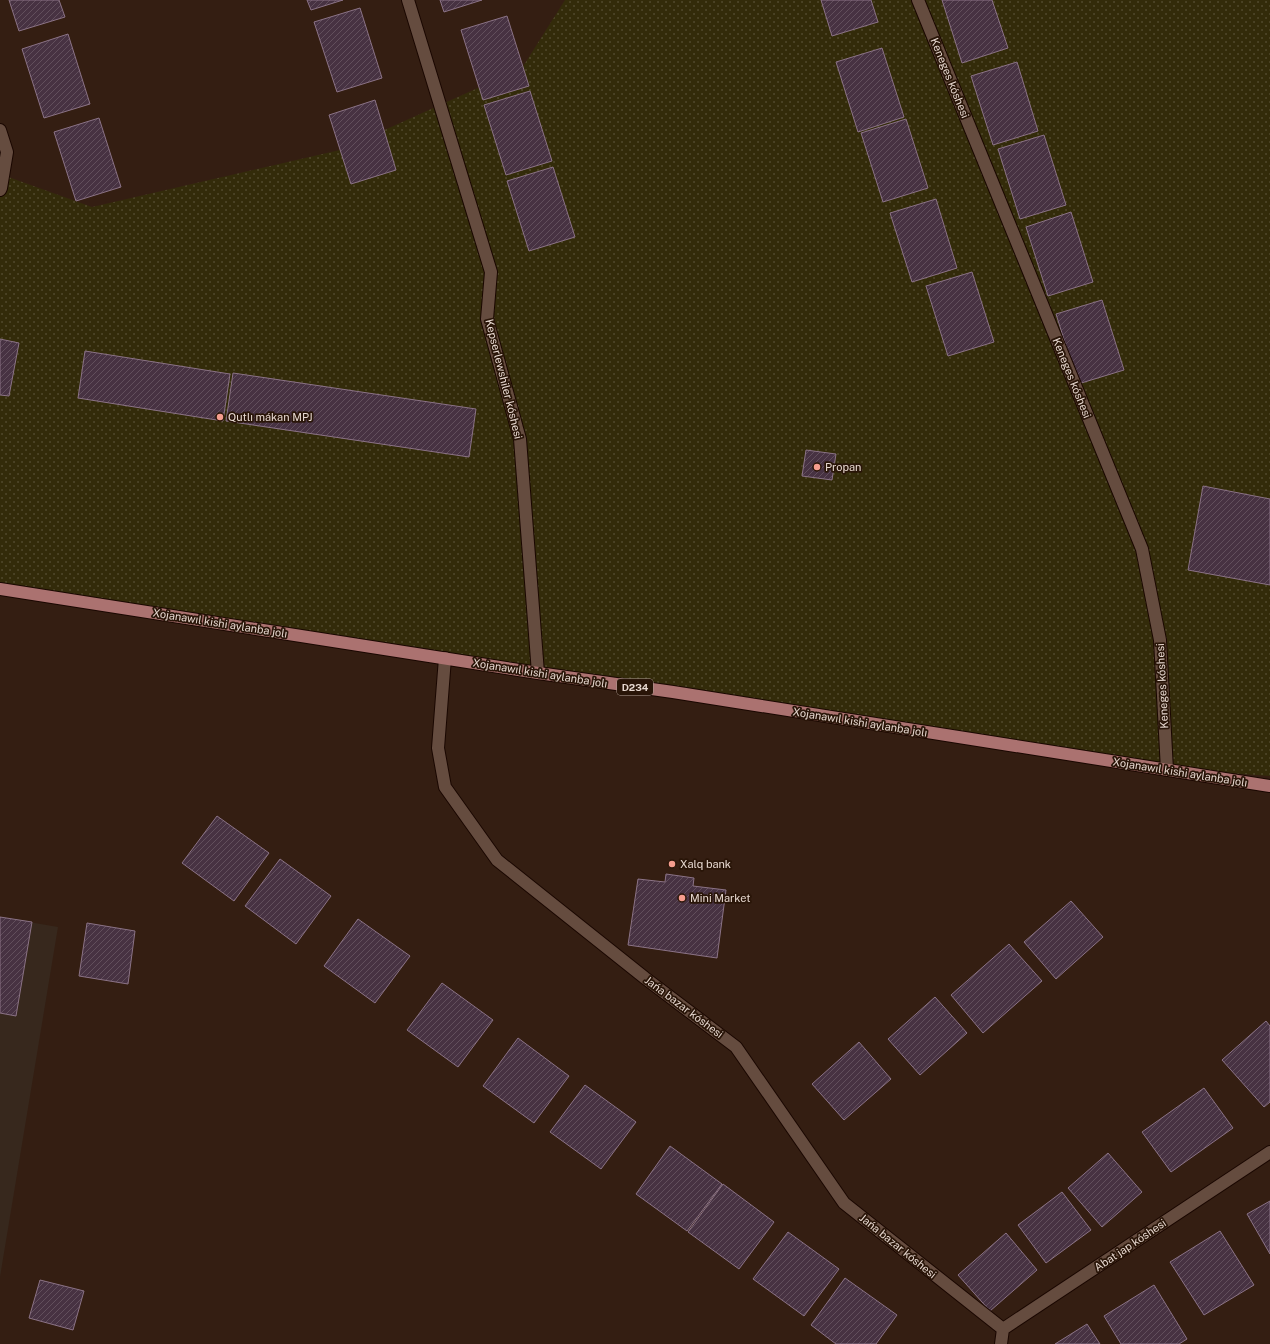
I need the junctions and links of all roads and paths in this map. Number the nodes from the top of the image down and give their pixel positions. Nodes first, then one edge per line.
1 (408, 0) edge
2 (918, 0) edge
3 (0, 130) edge
4 (1, 189) edge
5 (0, 589) edge
6 (445, 658) junction
7 (538, 673) junction
8 (1167, 770) junction
9 (1270, 786) edge
10 (1270, 1152) edge
11 (1003, 1329) junction
12 (1001, 1344) edge

1 - 7 street, Kepserlewshiler kóshesi
2 - 8 street, Keneges kóshesi
3 - 4 street
5 - 6 main road, Xojanawıl kishi aylanba jolı / D234
6 - 7 main road, Xojanawıl kishi aylanba jolı / D234
6 - 11 street, Jańa bazar kóshesi
7 - 8 main road, Xojanawıl kishi aylanba jolı / D234
8 - 9 main road, Xojanawıl kishi aylanba jolı / D234
10 - 11 street, Abat jap kóshesi
11 - 12 street

